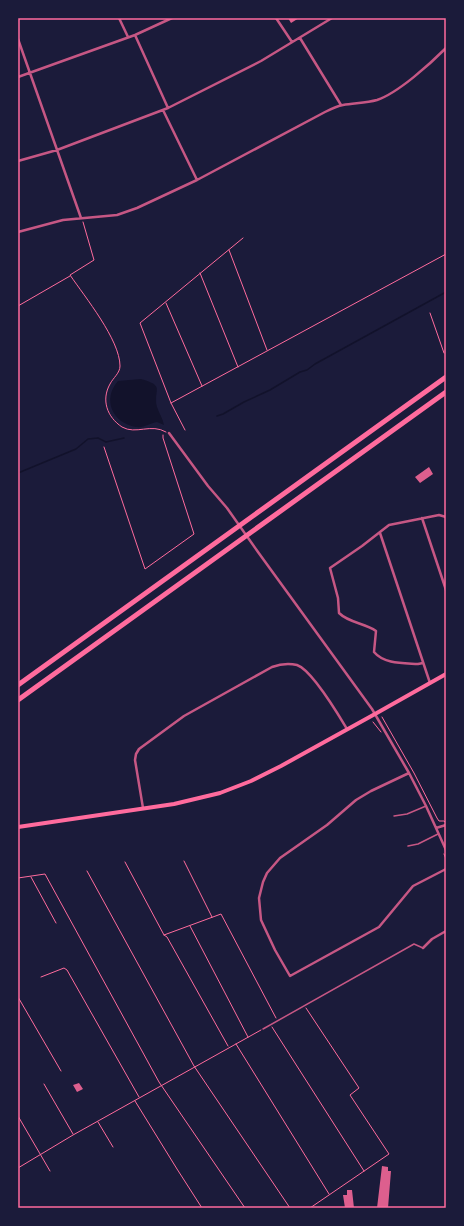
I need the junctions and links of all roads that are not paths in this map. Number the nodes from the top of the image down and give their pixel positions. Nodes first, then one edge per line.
1 (119, 18) edge
2 (172, 18) edge
3 (276, 18) edge
4 (332, 18) edge
5 (135, 35) junction
6 (128, 37) junction
7 (300, 38) junction
8 (18, 39) edge
9 (292, 42) junction
10 (446, 48) edge
11 (30, 73) junction
12 (18, 77) edge
13 (341, 105) junction
14 (168, 108) junction
15 (163, 110) junction
16 (57, 150) junction
17 (18, 161) edge
18 (197, 180) junction
19 (81, 218) junction
20 (18, 232) edge
21 (446, 377) edge
22 (446, 392) edge
23 (169, 433) road end
24 (422, 518) junction
25 (446, 518) edge
26 (380, 533) junction
27 (446, 590) edge
28 (422, 663) junction
29 (446, 674) edge
30 (430, 682) junction
31 (18, 685) edge
32 (18, 700) edge
33 (375, 714) junction
34 (347, 729) junction
35 (409, 773) junction
36 (426, 806) junction
37 (143, 808) junction
38 (394, 816) dead end
39 (446, 825) edge
40 (18, 827) edge
41 (436, 828) junction
42 (438, 834) junction
43 (408, 846) dead end
44 (446, 850) edge
45 (446, 869) edge
46 (446, 931) edge
47 (423, 948) joint
48 (263, 1029) road end

1 - 6 street
2 - 5 street
3 - 9 street
4 - 7 street
5 - 6 street
5 - 14 street
6 - 11 street
7 - 9 street
7 - 13 street
8 - 11 street
9 - 14 street
10 - 13 street
11 - 12 street
11 - 16 street
13 - 18 street
14 - 15 street
15 - 16 street
15 - 18 street
16 - 17 street
16 - 19 street
18 - 19 street
19 - 20 street
21 - 31 highway
22 - 32 highway
23 - 33 street
24 - 25 street
24 - 26 street
24 - 27 street
26 - 28 street
26 - 28 street
28 - 30 street
29 - 30 main road
30 - 33 main road
33 - 34 main road
33 - 35 street
34 - 37 main road
34 - 37 street
35 - 36 street
35 - 45 street
36 - 38 lane
36 - 41 street
37 - 40 main road
39 - 41 street
41 - 42 street
42 - 43 lane
42 - 44 street
46 - 47 street
47 - 48 lane

